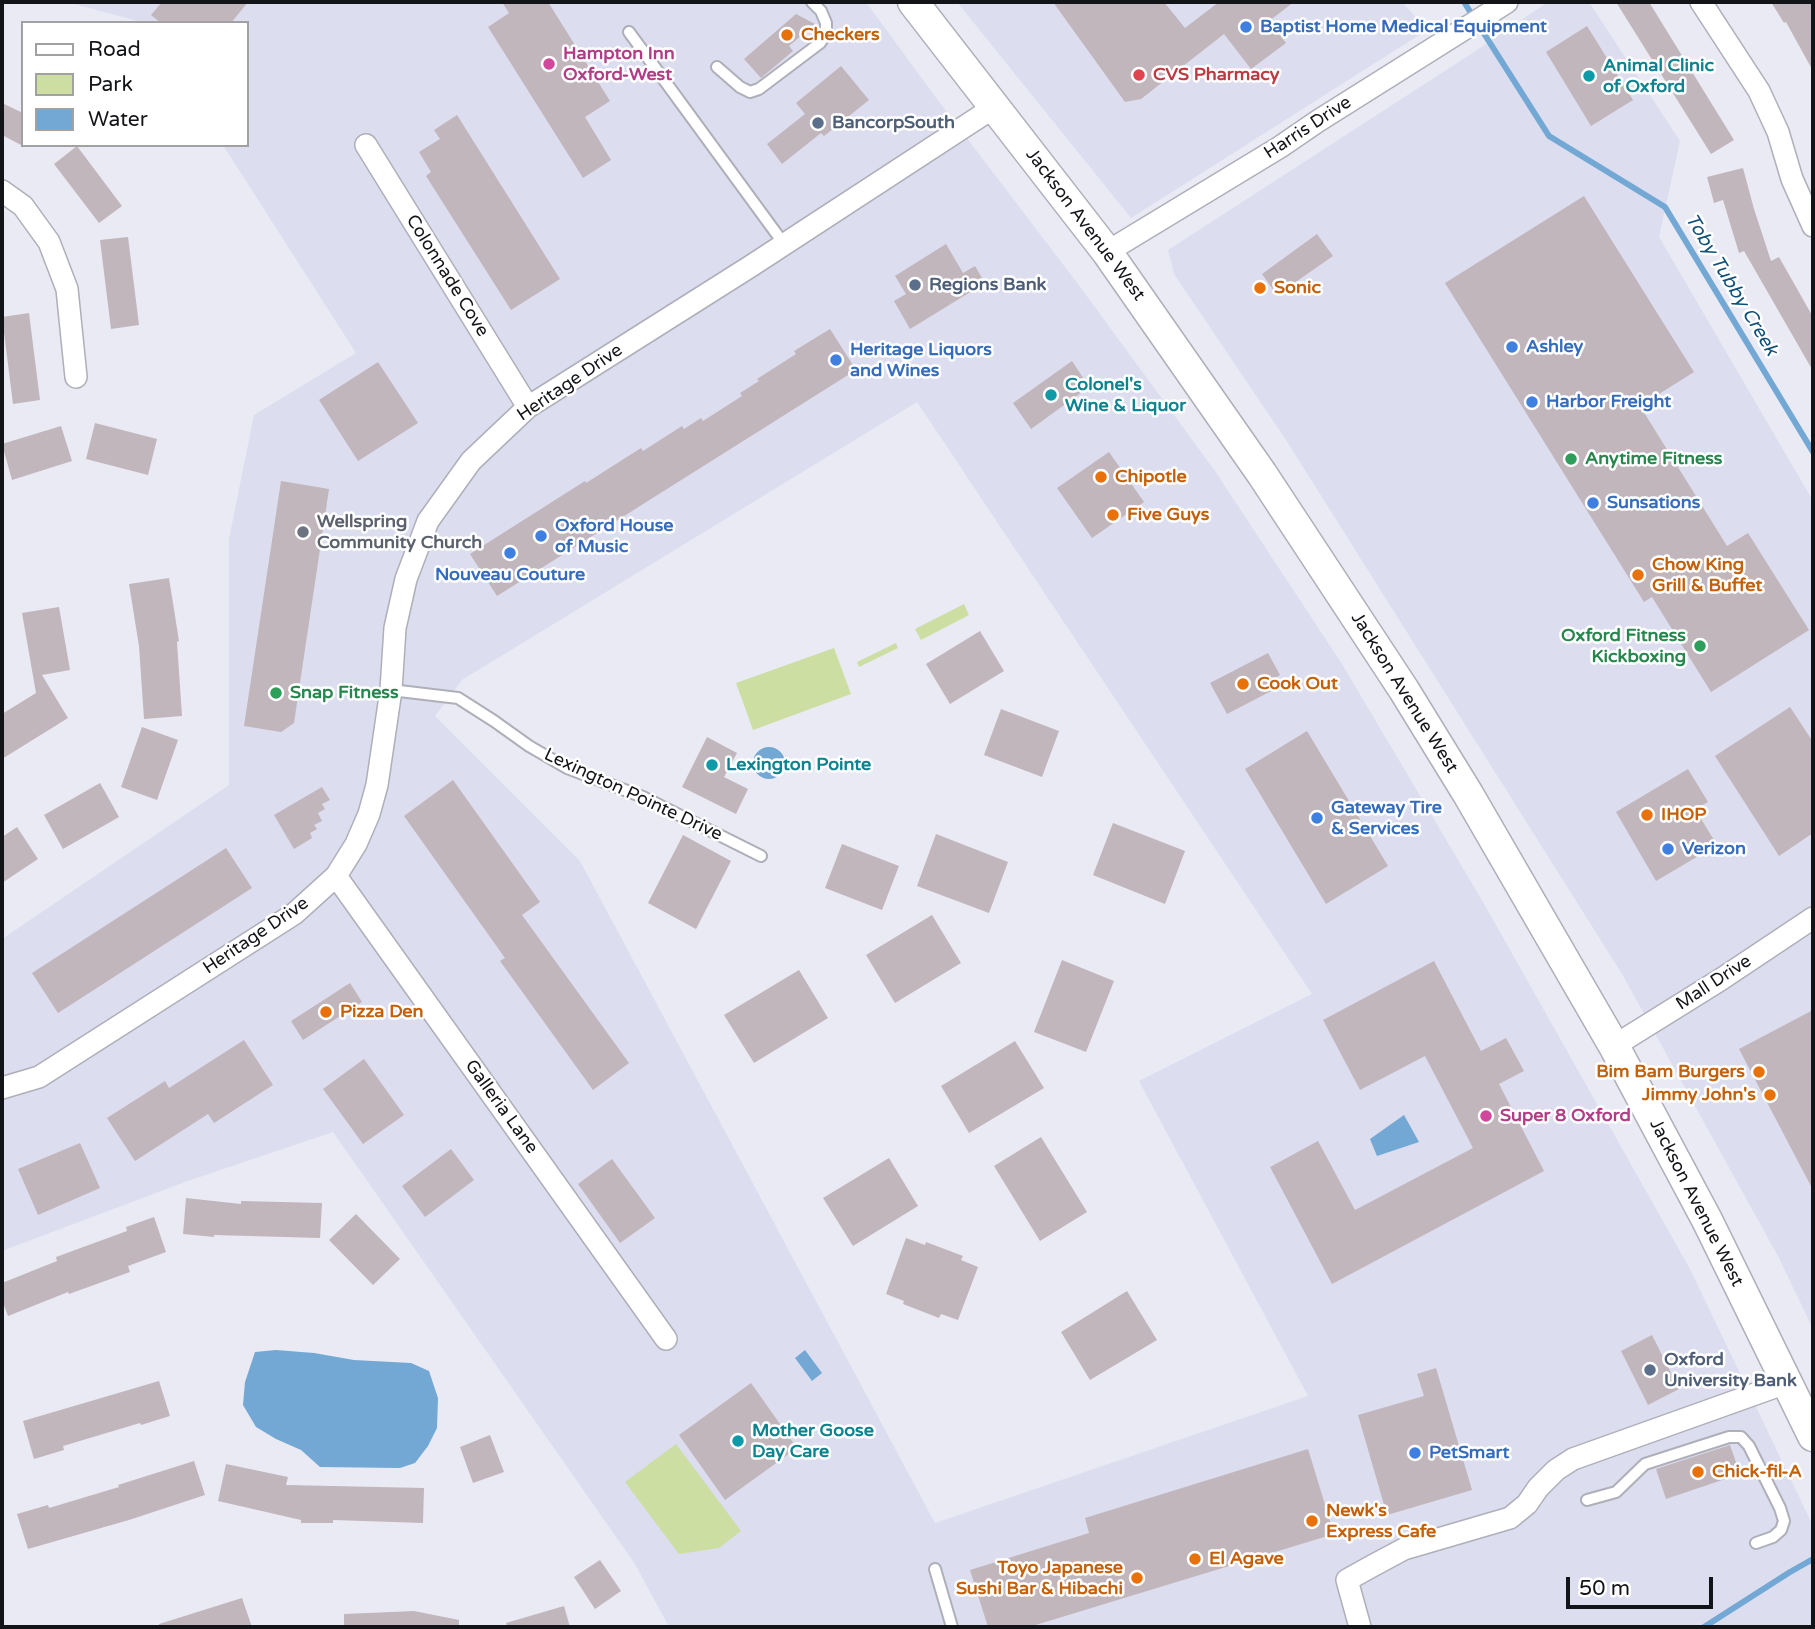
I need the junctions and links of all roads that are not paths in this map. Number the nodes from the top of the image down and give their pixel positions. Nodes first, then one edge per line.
1 (812, 2) edge
2 (913, 2) edge
3 (1701, 2) edge
4 (1499, 7) edge
5 (629, 32) dead end
6 (717, 67) dead end
7 (996, 106) junction
8 (366, 145) dead end
9 (2, 191) edge
10 (1813, 226) edge
11 (784, 244) junction
12 (1107, 252) junction
13 (76, 376) dead end
14 (528, 407) junction
15 (391, 690) junction
16 (761, 856) dead end
17 (336, 876) junction
18 (1813, 918) edge
19 (1614, 1046) junction
20 (2, 1088) edge
21 (666, 1339) dead end
22 (1786, 1383) junction
23 (1813, 1436) edge
24 (1587, 1500) dead end
25 (1756, 1543) dead end
26 (935, 1569) dead end
27 (952, 1627) edge
28 (1360, 1627) edge

1 - 6 lane
2 - 7 main road, Jackson Avenue West
3 - 10 street
4 - 12 street, Harris Drive
5 - 11 lane
7 - 11 street, Heritage Drive
7 - 12 main road, Jackson Avenue West
8 - 14 street, Colonnade Cove
9 - 13 street
11 - 14 street, Heritage Drive
12 - 19 main road, Jackson Avenue West
14 - 15 street, Heritage Drive
15 - 16 lane, Lexington Pointe Drive
15 - 17 street, Heritage Drive
17 - 20 street, Heritage Drive
17 - 21 street, Galleria Lane
18 - 19 street, Mall Drive
19 - 22 main road, Jackson Avenue West
22 - 23 main road, Jackson Avenue West
22 - 28 street
24 - 25 lane
26 - 27 lane

